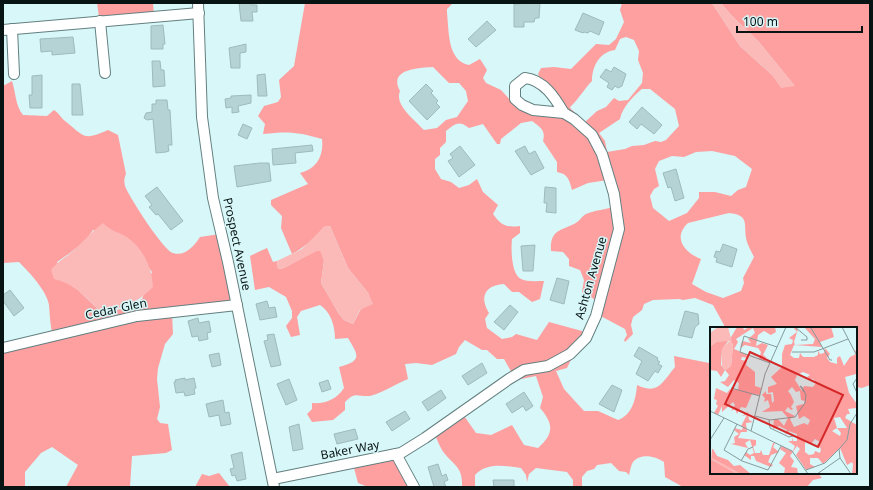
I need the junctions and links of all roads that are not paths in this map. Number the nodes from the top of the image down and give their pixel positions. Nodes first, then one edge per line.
1 (198, 8) edge
2 (100, 21) junction
3 (7, 30) edge
4 (105, 73) dead end
5 (14, 74) dead end
6 (564, 113) junction
7 (236, 305) junction
8 (3, 348) edge
9 (396, 454) junction
10 (274, 483) edge
11 (414, 487) edge

1 - 2 street
1 - 7 street, Prospect Avenue
2 - 3 street
2 - 4 street
3 - 5 street
6 - 6 street, Ashton Avenue
6 - 9 street, Ashton Avenue
7 - 8 street, Cedar Glen
7 - 10 street, Prospect Avenue
9 - 10 street, Baker Way
9 - 11 street, Baker Way

